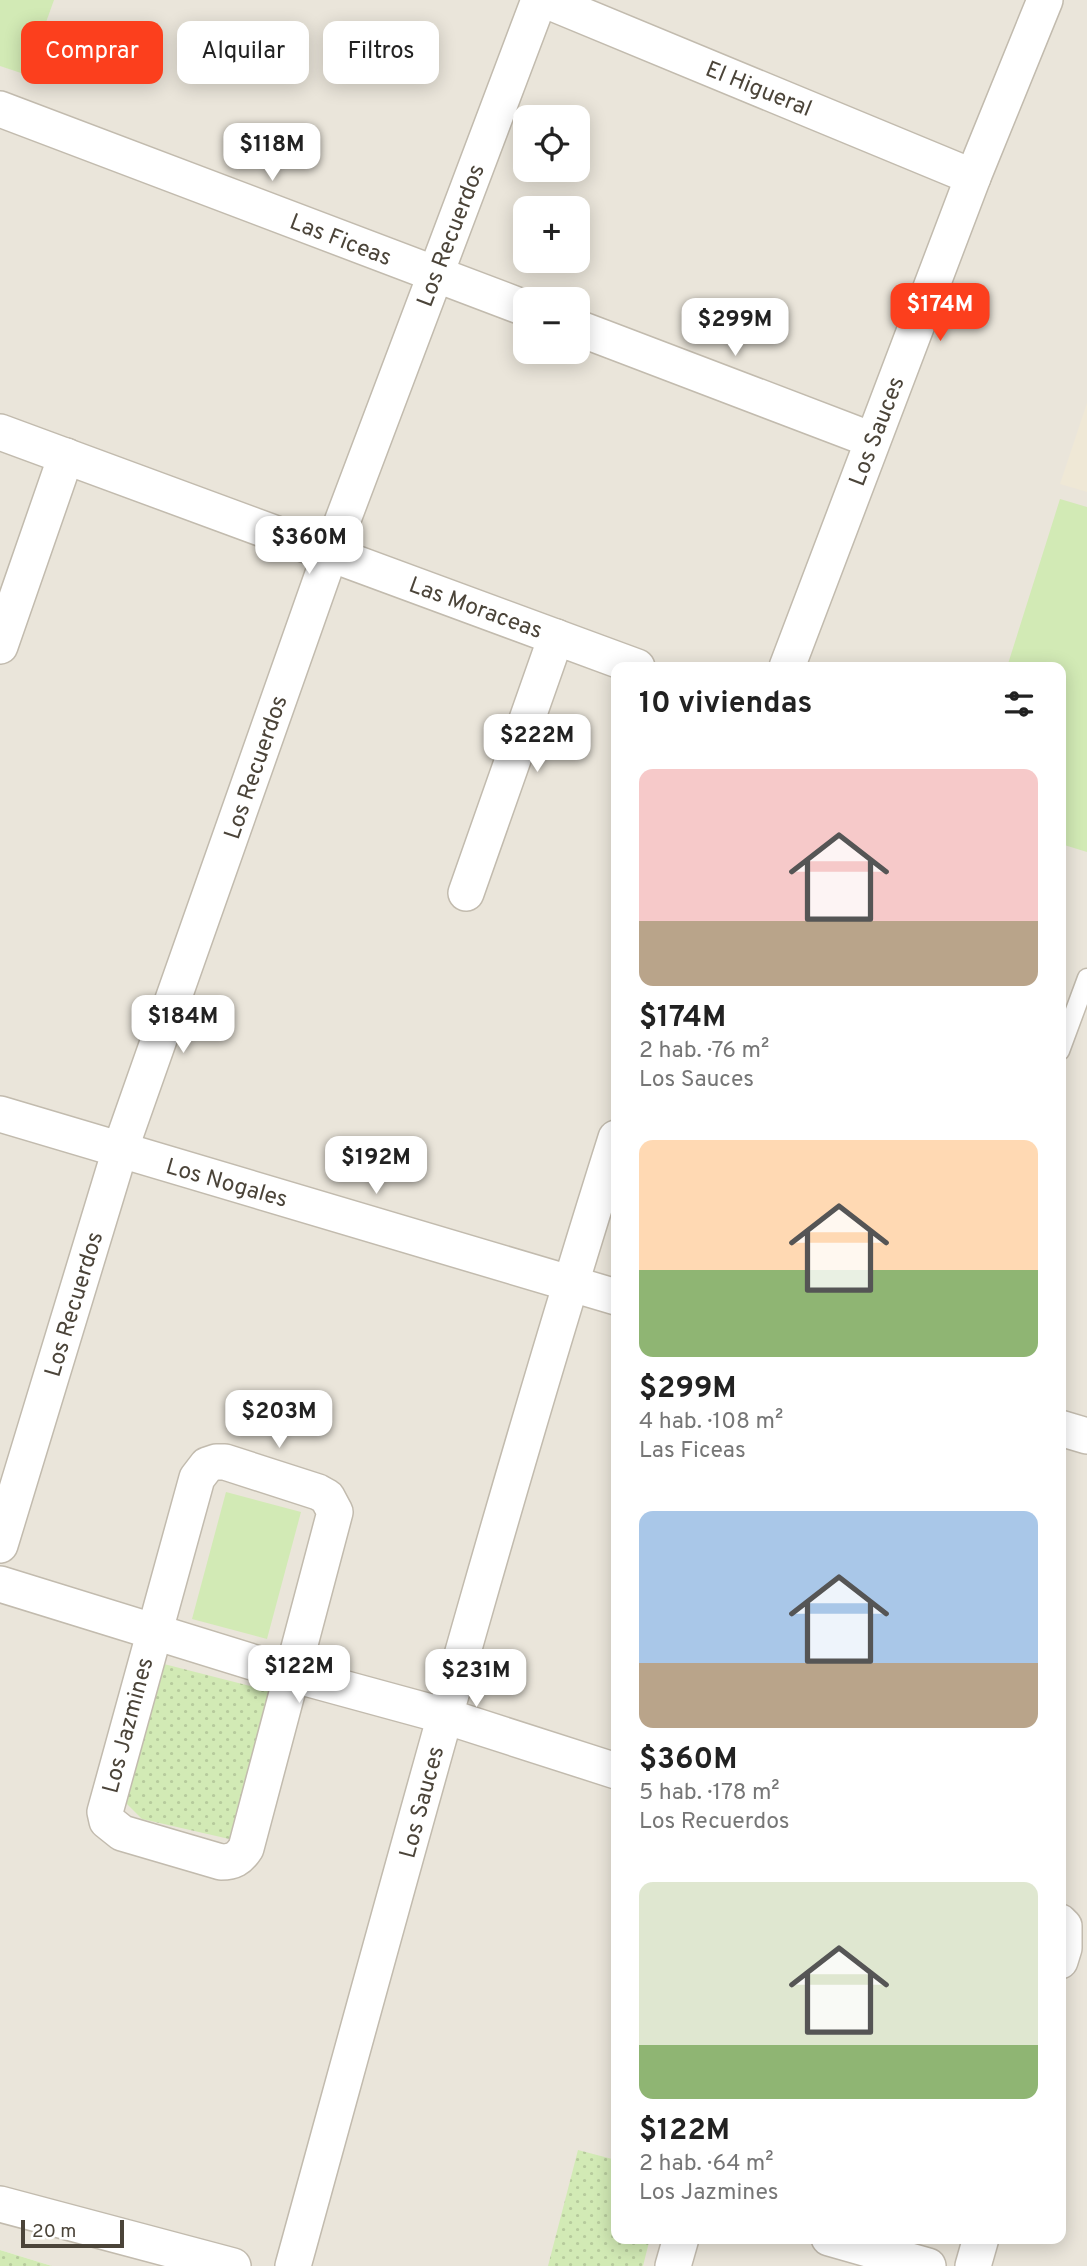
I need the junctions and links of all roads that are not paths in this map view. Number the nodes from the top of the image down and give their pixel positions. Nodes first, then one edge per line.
1 (539, 0) edge
2 (545, 0) edge
3 (1045, 0) edge
4 (0, 109) edge
5 (973, 177) junction
6 (436, 274) junction
7 (513, 303) edge
8 (590, 333) edge
9 (0, 432) edge
10 (872, 440) junction
11 (66, 456) junction
12 (330, 554) junction
13 (556, 637) junction
14 (0, 646) edge
15 (624, 662) edge
16 (789, 662) edge
17 (466, 894) dead end
18 (1087, 978) edge
19 (1066, 1035) edge
20 (0, 1114) edge
21 (120, 1150) junction
22 (611, 1154) edge
23 (570, 1283) junction
24 (611, 1295) edge
25 (1066, 1431) edge
26 (1087, 1436) edge
27 (0, 1545) edge
28 (0, 1584) edge
29 (153, 1633) junction
30 (291, 1674) junction
31 (445, 1716) junction
32 (611, 1769) edge
33 (0, 2204) edge
34 (679, 2244) edge
35 (850, 2244) edge
36 (979, 2244) edge
37 (233, 2266) edge
38 (293, 2266) edge
39 (673, 2266) edge
40 (928, 2266) edge
41 (973, 2266) edge

1 - 6 street, Los Recuerdos
2 - 5 street, El Higueral
3 - 5 street, Los Sauces
4 - 6 street, Las Ficeas
5 - 10 street, Los Sauces
6 - 7 street, Las Ficeas
6 - 12 street, Los Recuerdos
8 - 10 street
9 - 11 street, Las Moraceas
10 - 16 street, Los Sauces
11 - 12 street, Las Moraceas
11 - 14 street
12 - 13 street, Las Moraceas
12 - 21 street, Los Recuerdos
13 - 15 street, Las Moraceas
13 - 17 street
18 - 19 lane
20 - 21 street, Los Nogales
21 - 23 street, Los Nogales
21 - 27 street, Los Recuerdos
22 - 23 street, Los Sauces
23 - 24 street, Los Nogales
23 - 31 street, Los Sauces
25 - 26 street
28 - 29 street, Los Jazmines
29 - 30 street, Los Jazmines
29 - 30 street, Los Jazmines
29 - 30 street, Los Jazmines
30 - 31 street, Los Jazmines
31 - 32 street, Los Jazmines
31 - 38 street, Los Sauces
33 - 37 street
34 - 39 street
35 - 40 street
36 - 41 street

